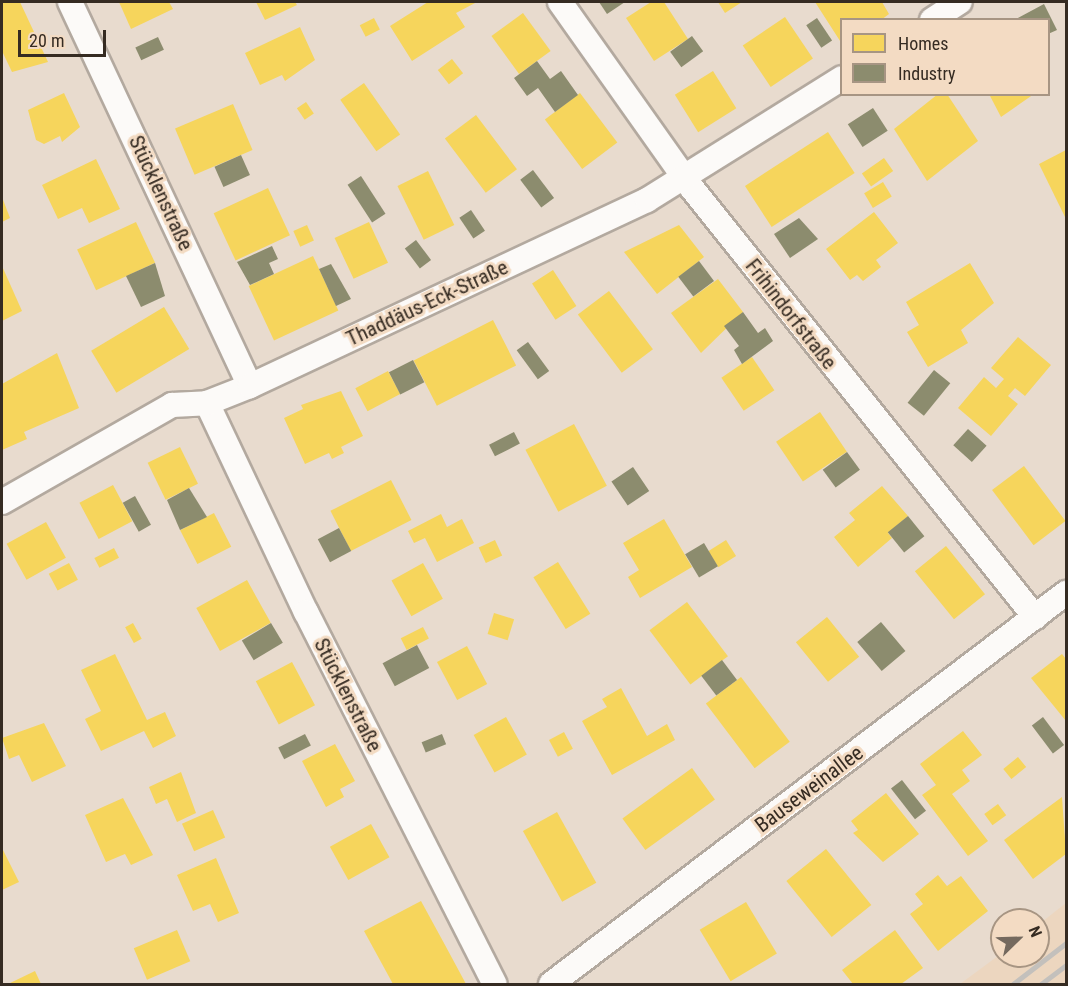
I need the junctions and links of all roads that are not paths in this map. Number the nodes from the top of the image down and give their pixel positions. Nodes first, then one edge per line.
1 (70, 2) edge
2 (560, 2) edge
3 (960, 2) edge
4 (935, 18) edge
5 (840, 79) edge
6 (685, 179) junction
7 (250, 386) junction
8 (207, 403) junction
9 (2, 502) edge
10 (1066, 593) edge
11 (1035, 617) junction
12 (495, 984) edge
13 (551, 984) edge

1 - 7 street, Stücklenstraße
2 - 6 street, Frihindorfstraße
3 - 4 street
5 - 6 street, Thaddäus-Eck-Straße
6 - 7 street, Thaddäus-Eck-Straße
6 - 11 street, Frihindorfstraße
7 - 8 street, Thaddäus-Eck-Straße
8 - 9 street, Thaddäus-Eck-Straße
8 - 12 street, Stücklenstraße
10 - 11 street, Bauseweinallee
11 - 13 street, Bauseweinallee

